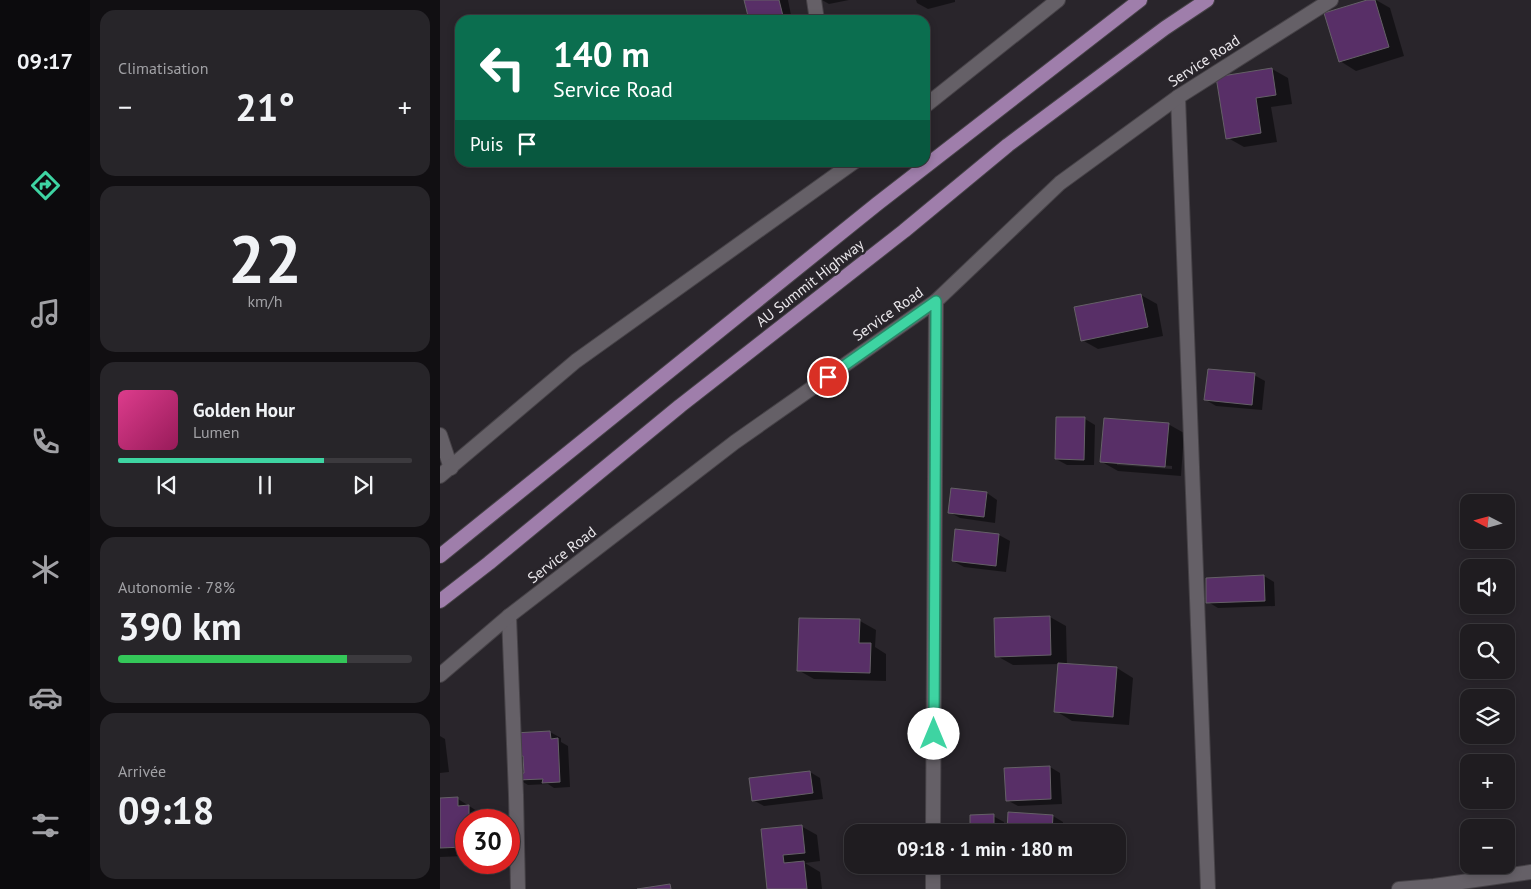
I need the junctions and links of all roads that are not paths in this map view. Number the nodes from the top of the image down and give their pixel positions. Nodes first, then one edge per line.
1 (814, 0) edge
2 (1058, 0) edge
3 (1140, 0) edge
4 (1207, 0) edge
5 (1331, 0) edge
6 (816, 15) edge
7 (1178, 97) junction
8 (930, 102) edge
9 (930, 163) edge
10 (843, 167) edge
11 (925, 167) edge
12 (936, 301) junction
13 (440, 435) edge
14 (445, 472) edge
15 (440, 556) edge
16 (440, 601) edge
17 (508, 616) junction
18 (440, 675) edge
19 (933, 824) edge
20 (1531, 872) edge
21 (933, 874) edge
22 (518, 889) edge
23 (933, 889) edge
24 (1208, 889) edge
25 (1399, 889) edge

1 - 6 street
2 - 8 street
3 - 9 main road, AU Summit Highway
4 - 16 main road, AU Summit Highway
5 - 7 street, Service Road
7 - 12 street, Service Road
7 - 24 street
10 - 14 street
11 - 15 main road, AU Summit Highway
12 - 17 street, Service Road
12 - 19 street
13 - 14 street
17 - 18 street, Service Road
17 - 22 street
20 - 25 street
21 - 23 street

